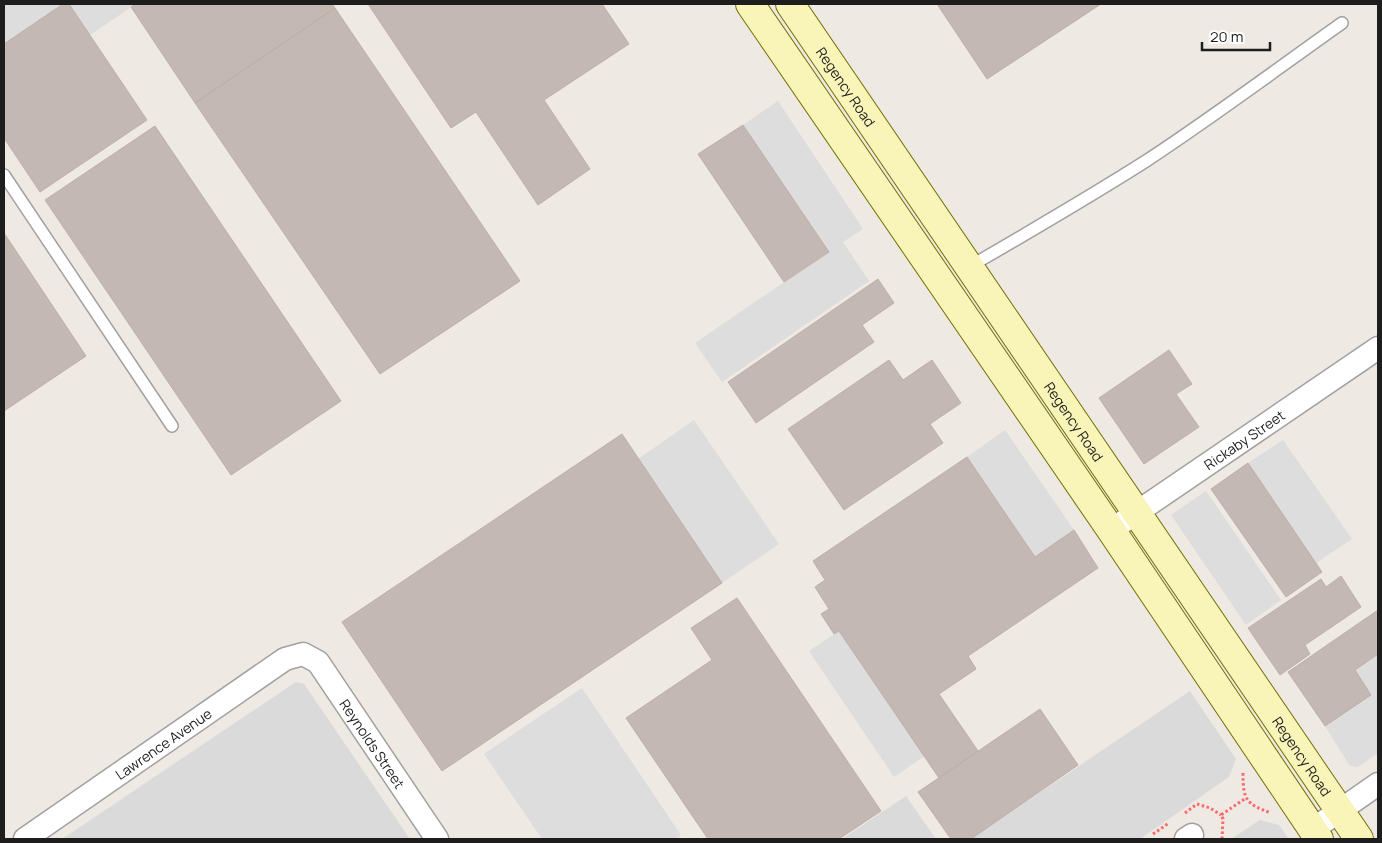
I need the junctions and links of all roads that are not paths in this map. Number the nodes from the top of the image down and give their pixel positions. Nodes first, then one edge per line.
1 (750, 4) edge
2 (790, 4) edge
3 (1342, 23) dead end
4 (4, 175) edge
5 (969, 267) junction
6 (1378, 348) edge
7 (172, 426) dead end
8 (1136, 513) junction
9 (1111, 530) junction
10 (303, 654) joint
11 (1378, 784) edge
12 (1339, 811) junction
13 (1315, 834) edge
14 (25, 839) edge
15 (437, 839) edge
16 (1359, 839) edge

1 - 9 main road
2 - 5 main road, Regency Road
3 - 5 lane
4 - 7 lane
5 - 8 main road, Regency Road
6 - 8 street, Rickaby Street
8 - 9 street, Rickaby Street
8 - 12 main road, Regency Road
9 - 13 main road
10 - 14 street, Lawrence Avenue
10 - 15 street, Reynolds Street
11 - 12 street
12 - 13 street
12 - 16 main road, Regency Road

